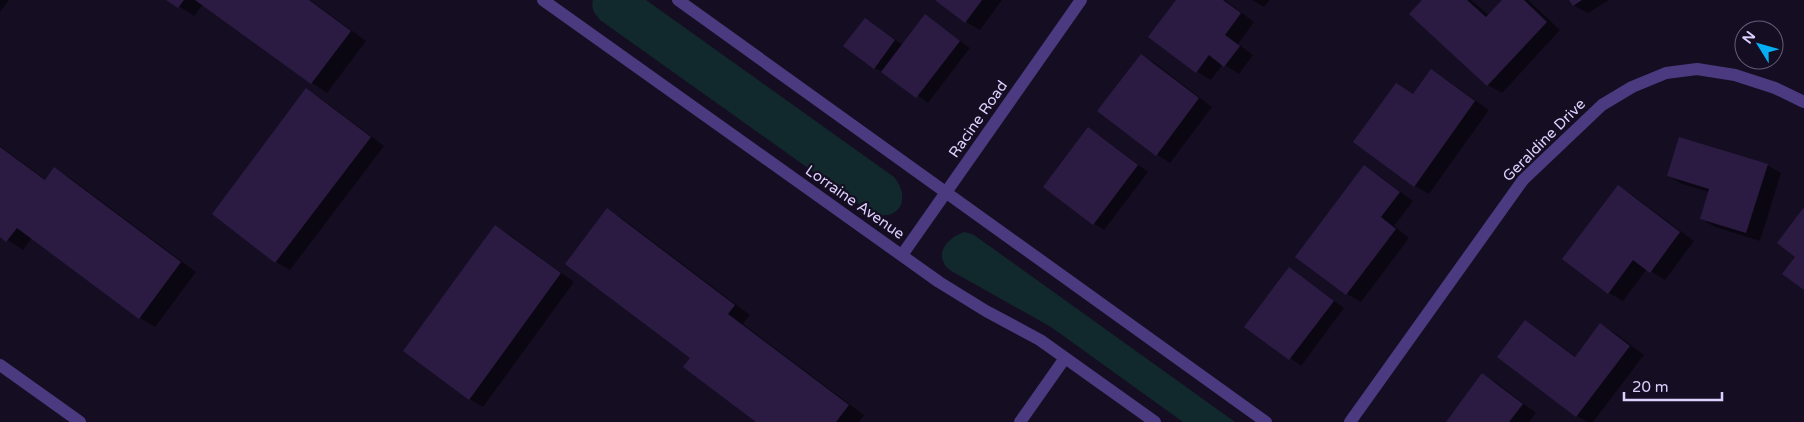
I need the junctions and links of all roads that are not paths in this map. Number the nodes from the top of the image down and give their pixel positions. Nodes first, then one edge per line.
1 (678, 0) edge
2 (1081, 0) edge
3 (547, 1) edge
4 (1804, 102) edge
5 (946, 193) junction
6 (902, 256) junction
7 (1065, 358) junction
8 (0, 365) edge
9 (80, 422) edge
10 (1020, 422) edge
11 (1155, 422) edge
12 (1266, 422) edge
13 (1350, 422) edge

1 - 5 street
2 - 5 street, Racine Road
3 - 6 street, Lorraine Avenue
4 - 13 street, Geraldine Drive
5 - 6 street, Racine Road
5 - 12 street
6 - 7 street, Lorraine Avenue
7 - 10 street
7 - 11 street, Lorraine Avenue
8 - 9 street

